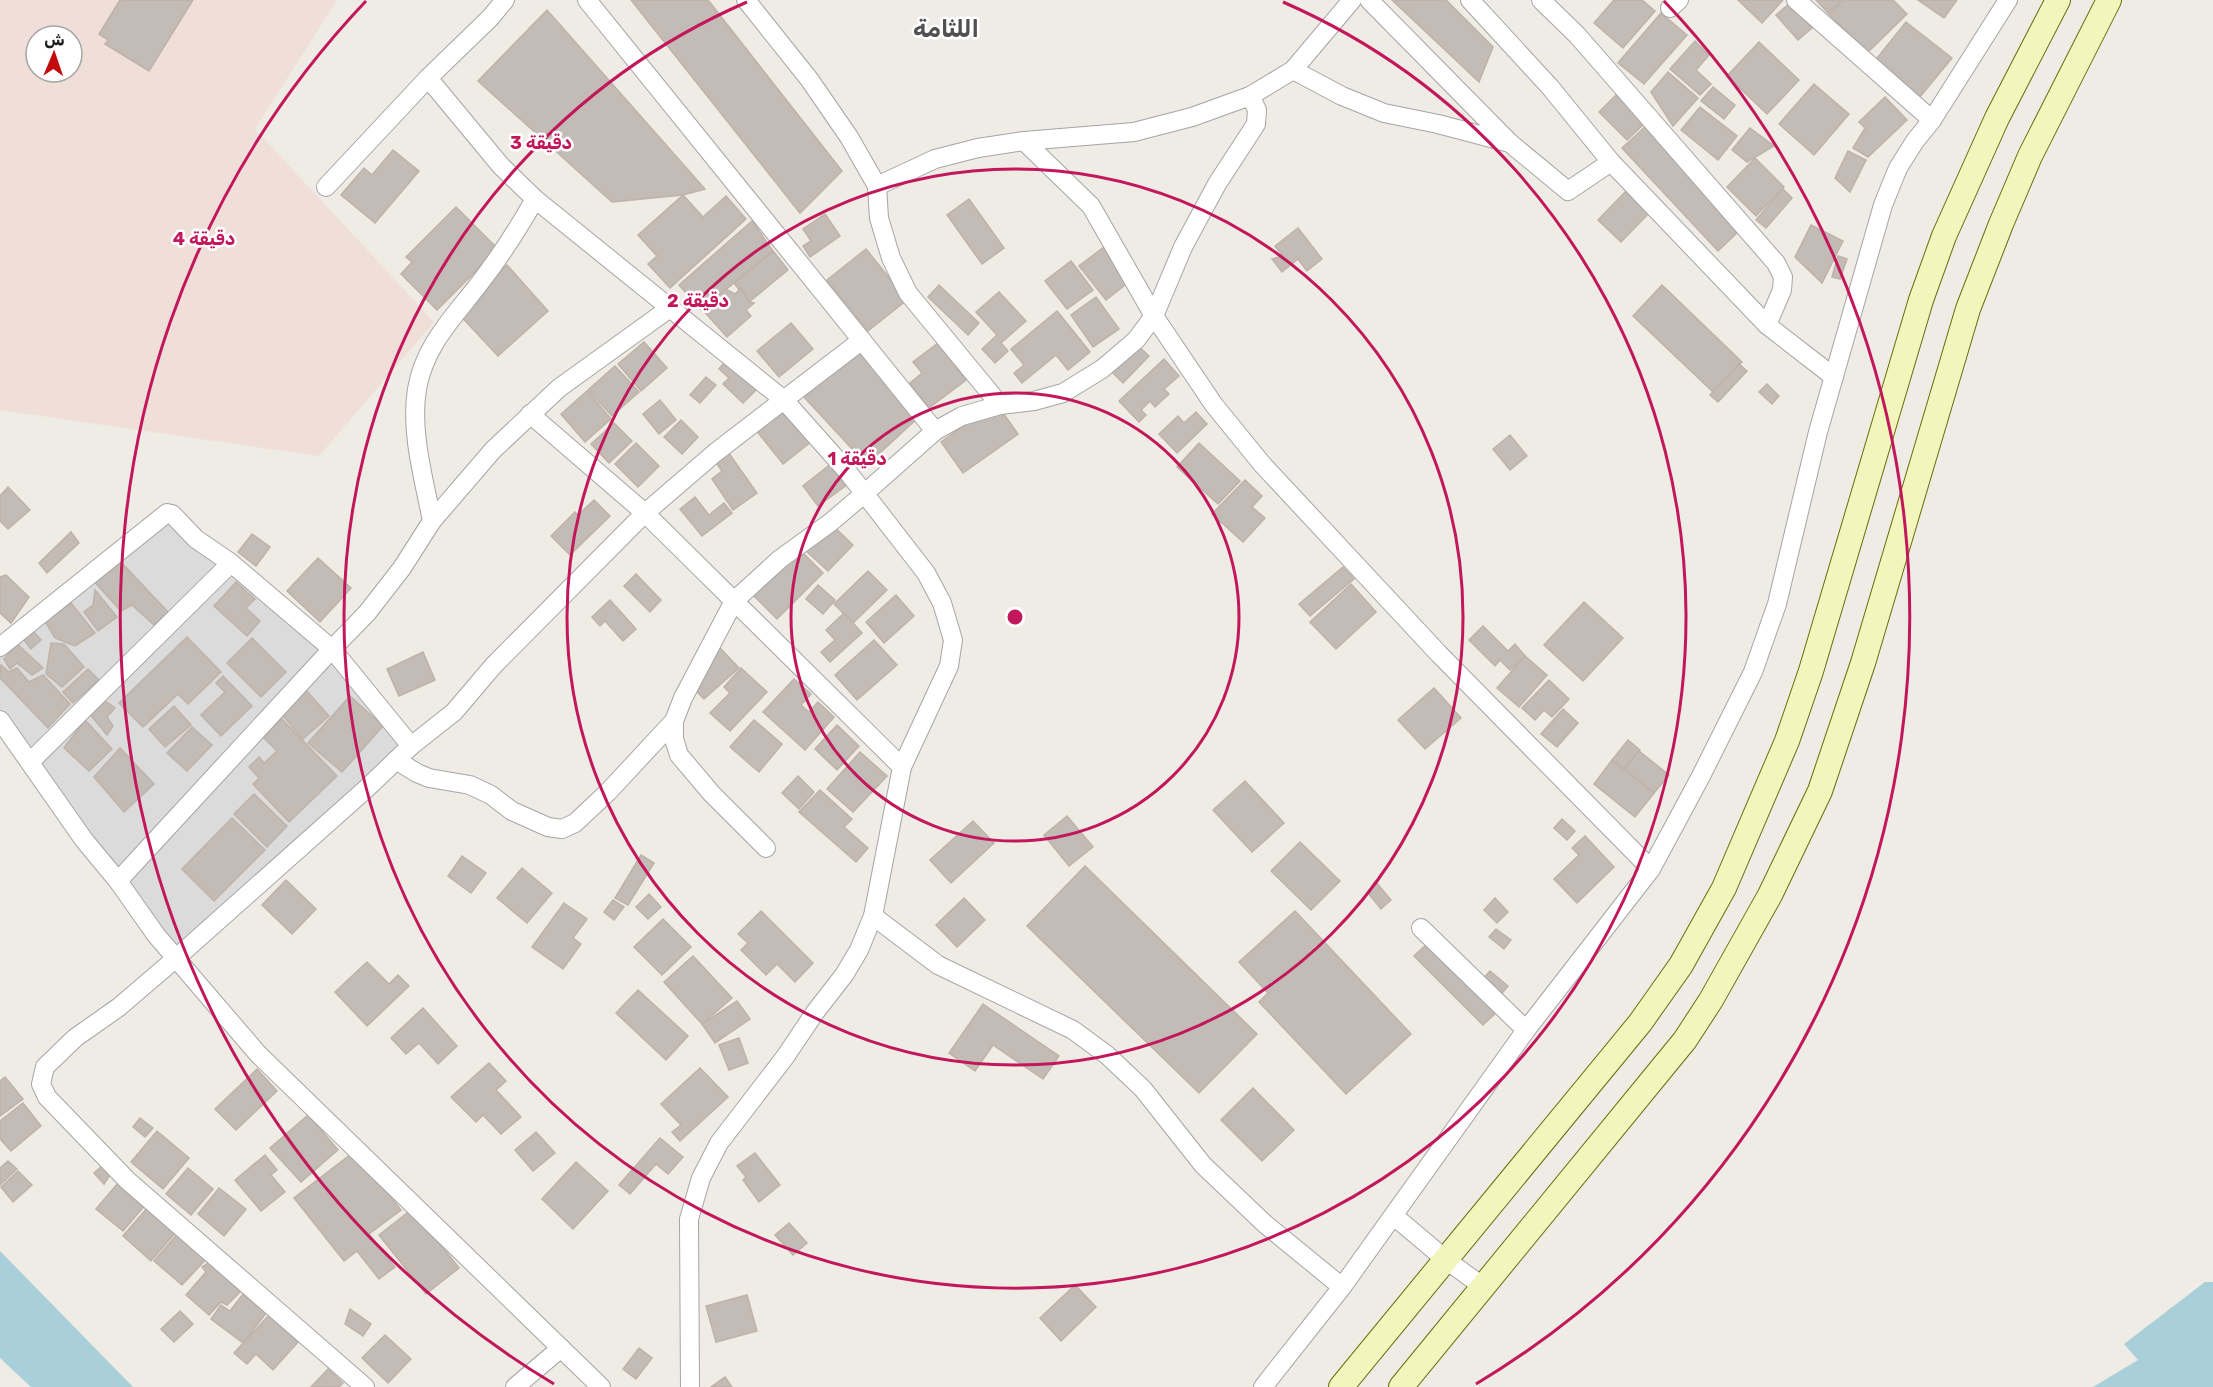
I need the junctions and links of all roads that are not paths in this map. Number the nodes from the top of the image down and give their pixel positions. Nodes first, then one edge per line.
1 (505, 0) edge
2 (587, 0) edge
3 (746, 0) edge
4 (1352, 0) edge
5 (1369, 0) edge
6 (1470, 0) edge
7 (1541, 0) edge
8 (1796, 0) edge
9 (2007, 0) edge
10 (2058, 0) edge
11 (2109, 0) edge
12 (1293, 70) junction
13 (428, 78) junction
14 (1251, 96) junction
15 (1932, 120) junction
16 (1024, 141) junction
17 (1510, 143) junction
18 (1611, 162) junction
19 (877, 186) junction
20 (326, 187) dead end
21 (535, 199) junction
22 (670, 308) junction
23 (1154, 316) junction
24 (1767, 325) junction
25 (862, 340) junction
26 (1834, 377) junction
27 (783, 400) junction
28 (1000, 405) junction
29 (531, 414) junction
30 (934, 431) junction
31 (865, 493) junction
32 (645, 513) junction
33 (432, 521) junction
34 (231, 563) junction
35 (734, 601) junction
36 (0, 647) edge
37 (332, 649) junction
38 (0, 720) edge
39 (674, 721) junction
40 (411, 746) junction
41 (396, 760) junction
42 (30, 762) junction
43 (902, 767) junction
44 (766, 848) dead end
45 (1651, 869) junction
46 (118, 881) junction
47 (873, 916) junction
48 (1421, 928) dead end
49 (175, 959) junction
50 (1526, 1030) junction
51 (1394, 1216) junction
52 (1445, 1259) junction
53 (1482, 1286) junction
54 (1342, 1287) junction
55 (561, 1348) junction
56 (365, 1387) edge
57 (516, 1387) edge
58 (601, 1387) edge
59 (690, 1387) edge
60 (1263, 1387) edge
61 (1341, 1387) edge
62 (1401, 1387) edge

1 - 13 street
2 - 25 street
3 - 19 street
4 - 12 street
5 - 17 street
6 - 18 street
7 - 24 street
8 - 15 street
9 - 15 street
10 - 52 main road
11 - 53 main road
12 - 14 street
12 - 17 street
13 - 20 street
13 - 21 street
14 - 16 street
14 - 23 street
15 - 26 street
16 - 19 street
16 - 23 street
17 - 18 street
18 - 24 street
19 - 28 street
21 - 22 street
21 - 33 street
22 - 27 street
22 - 29 street
23 - 28 street
23 - 45 street
24 - 26 street
25 - 27 street
25 - 30 street
26 - 45 street
27 - 31 street
27 - 32 street
28 - 30 street
29 - 32 street
29 - 33 street
30 - 31 street
31 - 35 street
31 - 43 street
32 - 35 street
32 - 40 street
33 - 37 street
34 - 36 street
34 - 37 street
34 - 42 street
35 - 39 street
35 - 43 street
37 - 40 street
37 - 46 street
38 - 42 street
39 - 41 street
39 - 44 street
40 - 41 street
41 - 49 street
42 - 46 street
43 - 47 street
45 - 50 street
46 - 49 street
47 - 54 street
47 - 59 street
48 - 50 street
49 - 55 street
49 - 56 street
50 - 51 street
51 - 52 street
51 - 54 street
52 - 53 street
52 - 61 main road
53 - 62 main road
54 - 60 street
55 - 57 street
55 - 58 street

